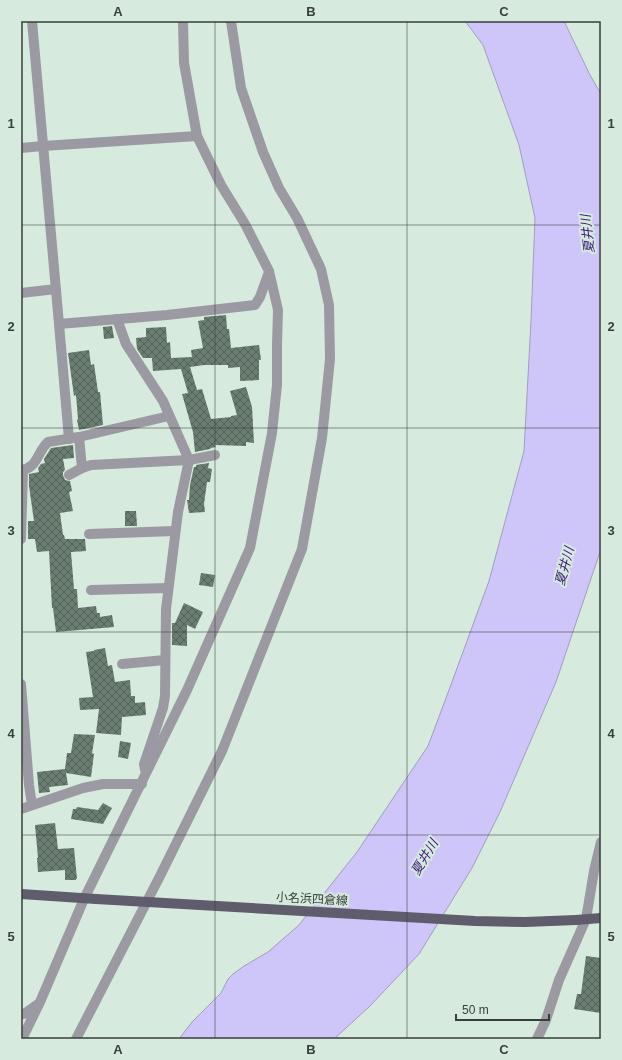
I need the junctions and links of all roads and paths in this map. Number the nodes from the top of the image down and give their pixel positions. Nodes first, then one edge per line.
1 (32, 21) edge
2 (183, 21) edge
3 (230, 21) edge
4 (197, 136) junction
5 (43, 146) junction
6 (21, 148) edge
7 (269, 271) junction
8 (56, 290) junction
9 (21, 293) edge
10 (117, 319) junction
11 (59, 324) junction
12 (169, 416) junction
13 (74, 438) junction
14 (215, 455) dead end
15 (189, 460) junction
16 (82, 468) junction
17 (22, 470) edge
18 (69, 475) dead end
19 (175, 531) junction
20 (89, 534) dead end
21 (21, 539) edge
22 (168, 588) junction
23 (91, 590) dead end
24 (165, 660) junction
25 (122, 664) dead end
26 (21, 684) edge
27 (146, 774) junction
28 (142, 784) junction
29 (32, 805) junction
30 (21, 809) edge
31 (601, 842) edge
32 (21, 894) edge
33 (84, 899) junction
34 (601, 918) edge
35 (581, 920) junction
36 (40, 1002) junction
37 (21, 1014) edge
38 (22, 1039) edge
39 (76, 1039) edge
40 (537, 1039) edge

1 - 5 street
2 - 4 street
3 - 39 street
4 - 5 street
4 - 7 street
5 - 6 street
5 - 8 street
7 - 10 street
7 - 27 street
8 - 9 street
8 - 11 street
10 - 11 street
10 - 12 street
11 - 13 street
12 - 13 street
12 - 15 street
13 - 16 street
13 - 17 street
14 - 15 street
15 - 16 street
15 - 19 street
16 - 18 street
17 - 21 street
19 - 20 street
19 - 22 street
22 - 23 street
22 - 24 street
24 - 25 street
24 - 27 street
26 - 29 street
27 - 28 street
28 - 29 street
28 - 33 street
29 - 30 street
31 - 35 street
32 - 33 main road, 小名浜四倉線
33 - 35 main road, 小名浜四倉線, bridge
33 - 36 street
34 - 35 main road, 小名浜四倉線
35 - 40 street
36 - 37 street
36 - 38 street

